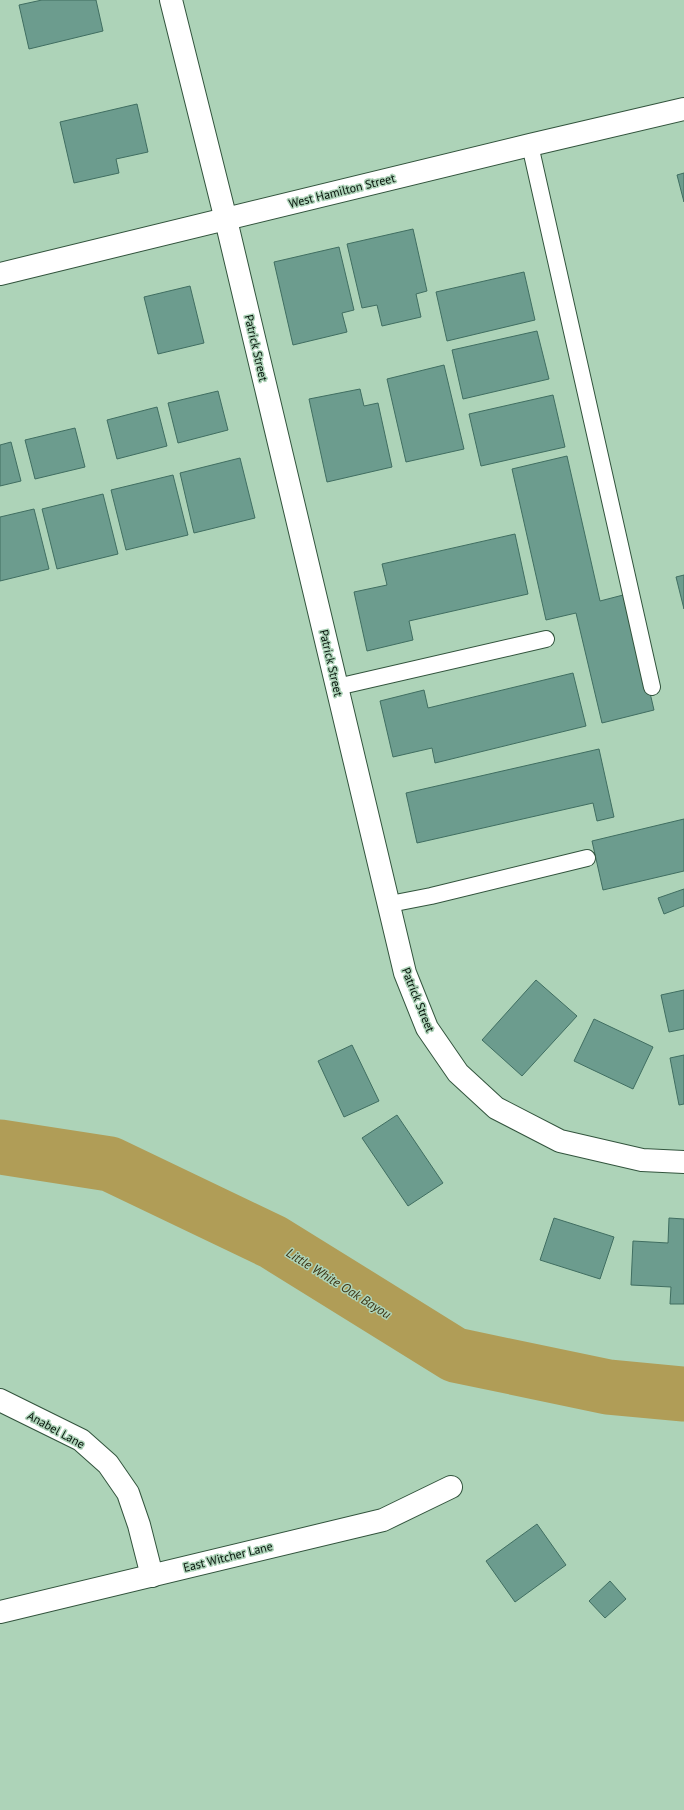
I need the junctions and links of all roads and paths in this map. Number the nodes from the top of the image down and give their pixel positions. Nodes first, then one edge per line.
1 (171, 0) edge
2 (684, 109) edge
3 (530, 145) junction
4 (226, 220) junction
5 (0, 274) edge
6 (546, 639) dead end
7 (337, 687) junction
8 (652, 687) dead end
9 (587, 858) dead end
10 (390, 904) junction
11 (684, 1162) edge
12 (0, 1400) edge
13 (451, 1487) dead end
14 (152, 1576) junction
15 (0, 1612) edge

1 - 4 street, Patrick Street
2 - 3 street, West Hamilton Street
3 - 4 street, West Hamilton Street
3 - 8 lane
4 - 5 street, West Hamilton Street
4 - 7 street, Patrick Street
6 - 7 lane
7 - 10 street, Patrick Street
9 - 10 lane
10 - 11 street, Patrick Street
12 - 14 street, Anabel Lane
13 - 14 street, East Witcher Lane
14 - 15 street, East Witcher Lane

